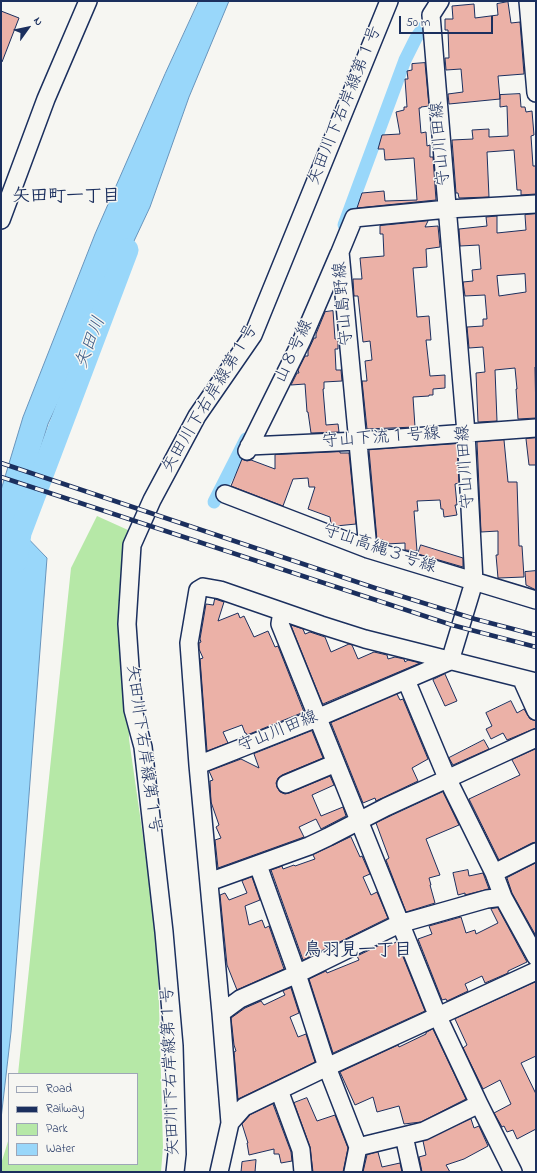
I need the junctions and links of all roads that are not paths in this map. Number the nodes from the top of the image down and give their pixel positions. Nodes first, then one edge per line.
1 (88, 1) edge
2 (389, 1) edge
3 (440, 1) edge
4 (528, 1) edge
5 (536, 93) edge
6 (536, 204) edge
7 (448, 209) junction
8 (1, 220) edge
9 (340, 252) junction
10 (536, 428) edge
11 (466, 433) junction
12 (358, 441) junction
13 (248, 448) joint
14 (225, 494) dead end
15 (368, 549) junction
16 (474, 582) junction
17 (536, 600) edge
18 (282, 612) junction
19 (450, 661) junction
20 (406, 680) junction
21 (529, 681) edge
22 (536, 711) edge
23 (317, 718) junction
24 (536, 738) edge
25 (336, 764) junction
26 (198, 765) junction
27 (447, 778) junction
28 (286, 784) dead end
29 (359, 821) junction
30 (536, 852) edge
31 (258, 865) junction
32 (494, 873) junction
33 (209, 882) junction
34 (503, 896) junction
35 (399, 924) junction
36 (536, 957) edge
37 (536, 971) edge
38 (297, 974) junction
39 (221, 1013) junction
40 (438, 1017) junction
41 (327, 1067) junction
42 (279, 1090) junction
43 (479, 1104) junction
44 (230, 1123) junction
45 (404, 1136) junction
46 (358, 1147) junction
47 (175, 1172) edge
48 (219, 1172) edge
49 (303, 1172) edge
50 (353, 1172) edge
51 (412, 1172) edge
52 (514, 1172) edge

1 - 8 street
2 - 47 street, 矢田川下右岸線第１号
3 - 7 street, 守山川田線
4 - 5 street
6 - 7 street, 守山島野線
7 - 9 street, 守山島野線
7 - 11 street, 守山川田線
9 - 12 street, 守山島野線
9 - 13 street, 山８号線
10 - 11 street, 守山下流１号線
11 - 12 street, 守山下流１号線
11 - 16 street, 守山川田線
12 - 13 street, 守山下流１号線
12 - 15 street, 守山島野線
14 - 15 street, 守山高縄３号線
15 - 16 street, 守山高縄３号線
16 - 17 street, 守山高縄３号線
16 - 19 street, 守山川田線
18 - 19 street
18 - 23 street
18 - 26 street
19 - 20 street, 守山川田線
19 - 21 street
20 - 23 street, 守山川田線
20 - 27 street
21 - 22 street
23 - 25 street
23 - 26 street, 守山川田線
24 - 27 street
25 - 28 street
25 - 29 street
26 - 33 street
27 - 29 street
27 - 32 street
29 - 31 street
29 - 35 street
30 - 32 street
31 - 33 street
31 - 38 street
32 - 34 street
33 - 39 street
34 - 35 street
34 - 36 street
35 - 38 street
35 - 40 street
37 - 40 street
38 - 39 street
38 - 41 street
39 - 44 street
40 - 41 street
40 - 43 street
41 - 42 street
41 - 46 street
42 - 44 street
42 - 49 street
43 - 45 street
43 - 52 street
44 - 48 street
45 - 46 street
45 - 51 street
46 - 50 street

